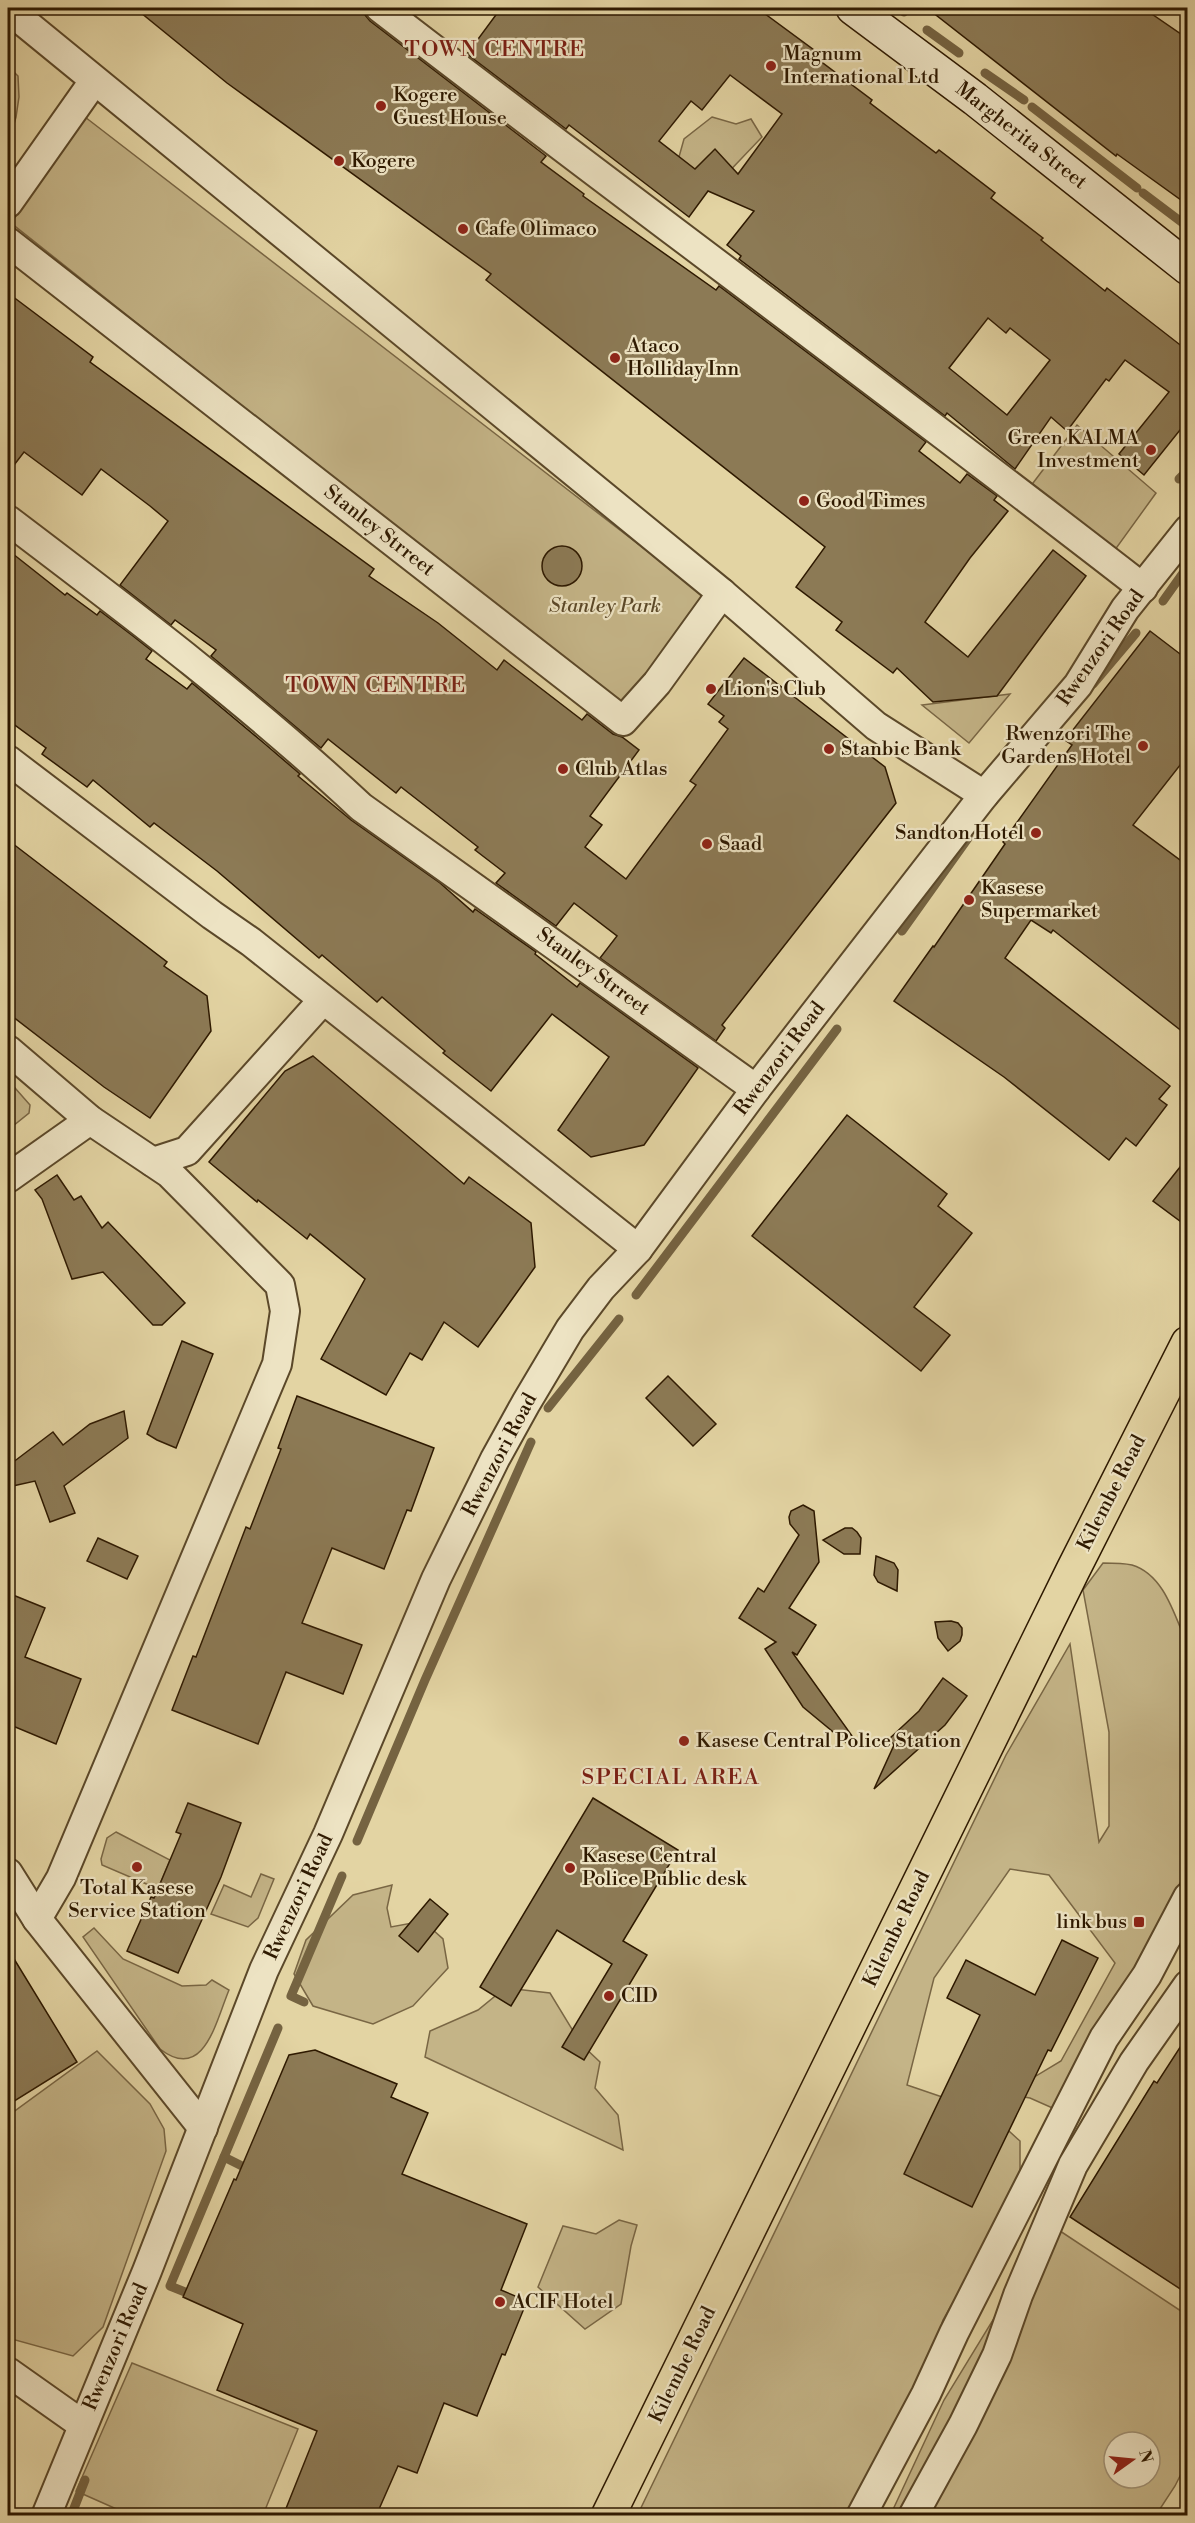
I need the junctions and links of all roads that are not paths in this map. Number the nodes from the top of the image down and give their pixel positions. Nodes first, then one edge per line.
1 (380, 8) edge
2 (853, 8) edge
3 (8, 9) edge
4 (94, 81) junction
5 (8, 203) edge
6 (8, 242) edge
7 (1188, 268) edge
8 (8, 520) edge
9 (1188, 530) edge
10 (1143, 588) junction
11 (722, 593) junction
12 (8, 760) edge
13 (984, 795) junction
14 (323, 1000) junction
15 (8, 1050) edge
16 (756, 1089) junction
17 (90, 1120) junction
18 (187, 1151) junction
19 (153, 1162) junction
20 (8, 1178) edge
21 (184, 1188) junction
22 (638, 1249) junction
23 (1188, 1343) edge
24 (8, 1873) edge
25 (1188, 1897) edge
26 (37, 1919) junction
27 (1188, 1985) edge
28 (203, 2128) junction
29 (8, 2372) edge
30 (83, 2425) junction
31 (46, 2516) edge
32 (608, 2516) edge
33 (861, 2516) edge
34 (913, 2516) edge

1 - 10 street
2 - 7 street, Margherita Street
3 - 4 street
4 - 5 street
4 - 11 street
6 - 11 street, Stanley Strreet
8 - 16 street, Stanley Strreet
9 - 10 street, Rwenzori Road
10 - 13 street, Rwenzori Road
11 - 13 street
12 - 14 street
13 - 16 street, Rwenzori Road
14 - 18 street
14 - 22 street
15 - 17 street
16 - 22 street, Rwenzori Road
17 - 19 street
17 - 20 street
18 - 19 street
18 - 21 street
19 - 21 street
21 - 26 street
22 - 28 street, Rwenzori Road
23 - 32 main road, Kilembe Road
24 - 26 street
25 - 33 street
26 - 28 street
27 - 34 street
28 - 30 street, Rwenzori Road
29 - 30 street
30 - 31 street, Rwenzori Road

